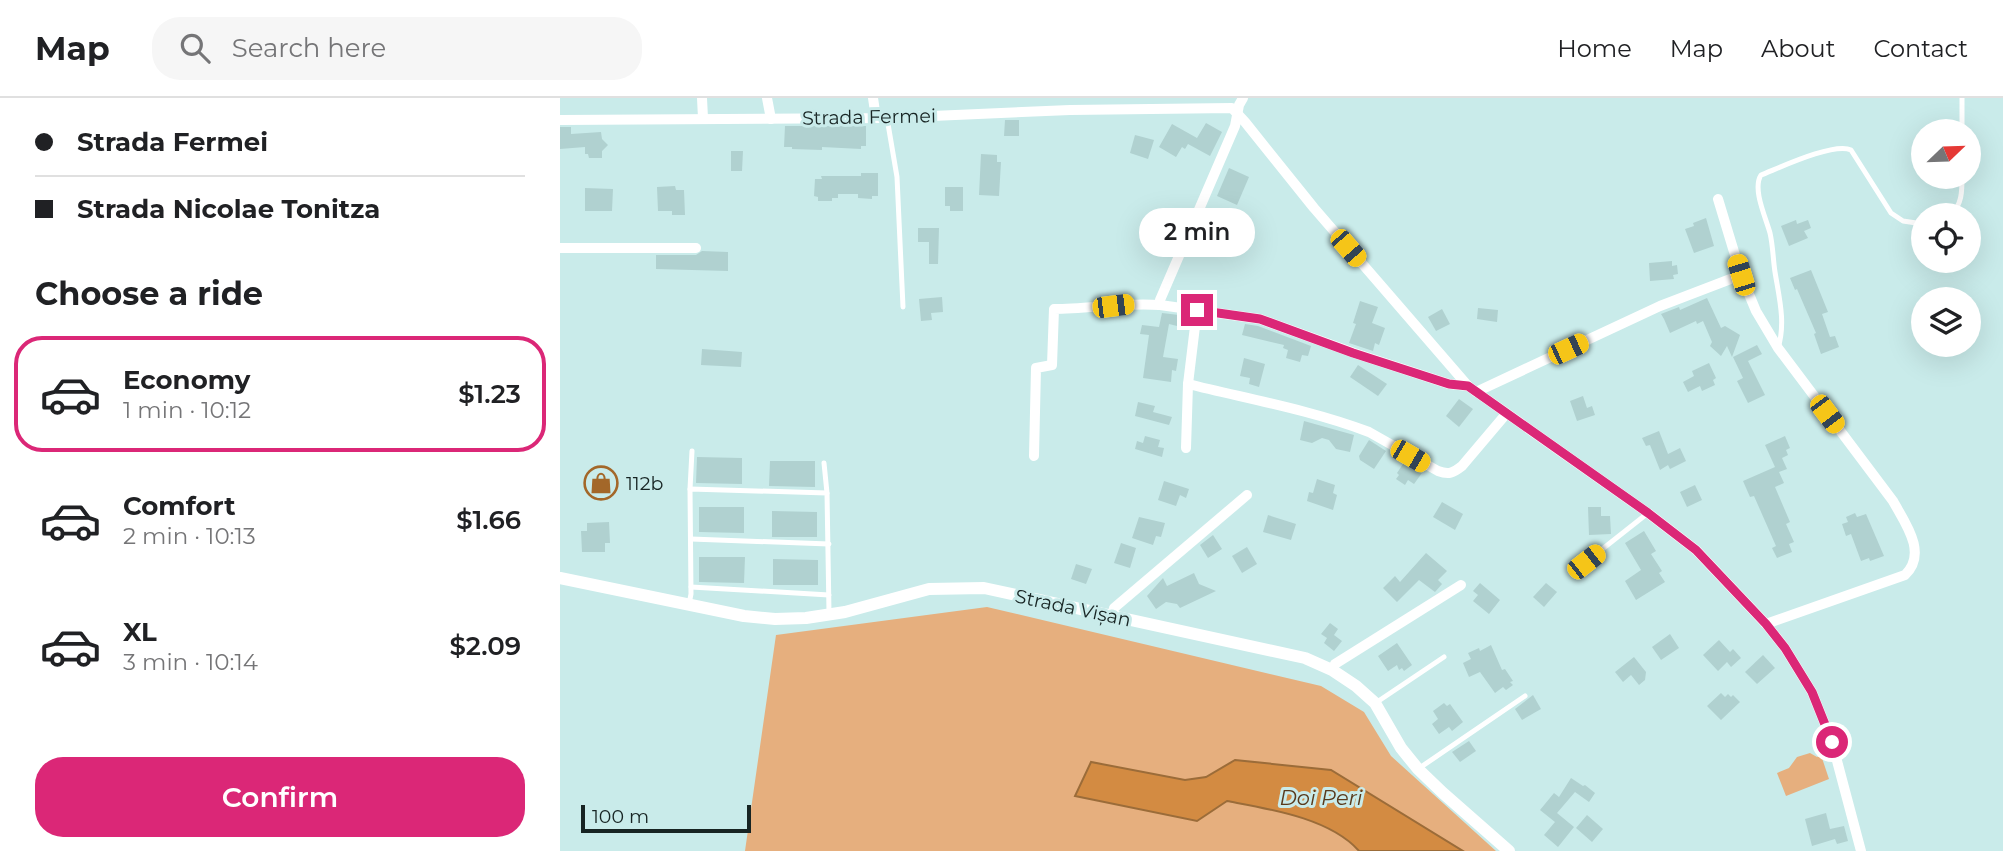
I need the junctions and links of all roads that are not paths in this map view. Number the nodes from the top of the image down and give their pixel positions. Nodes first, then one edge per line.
1 (702, 98) edge
2 (767, 98) edge
3 (873, 98) edge
4 (1070, 98) edge
5 (1243, 98) edge
6 (1962, 98) edge
7 (1070, 110) junction
8 (1238, 113) junction
9 (703, 118) junction
10 (771, 118) junction
11 (876, 118) junction
12 (887, 118) junction
13 (1962, 119) edge
14 (560, 120) edge
15 (1718, 199) dead end
16 (1911, 222) edge
17 (560, 248) edge
18 (696, 248) dead end
19 (1739, 276) junction
20 (1160, 305) junction
21 (902, 307) dead end
22 (1197, 310) junction
23 (1778, 348) junction
24 (1188, 384) junction
25 (1472, 389) junction
26 (1506, 414) junction
27 (1186, 448) dead end
28 (692, 451) dead end
29 (1034, 456) dead end
30 (824, 463) dead end
31 (690, 489) junction
32 (827, 493) junction
33 (1247, 495) dead end
34 (1648, 513) junction
35 (691, 539) junction
36 (829, 544) junction
37 (1586, 562) dead end
38 (560, 578) edge
39 (1461, 585) dead end
40 (691, 587) junction
41 (829, 595) junction
42 (689, 604) junction
43 (830, 615) junction
44 (1112, 616) junction
45 (1766, 624) junction
46 (1444, 657) dead end
47 (1332, 670) junction
48 (1525, 696) dead end
49 (1375, 704) junction
50 (1418, 769) junction
51 (1509, 851) edge
52 (1861, 851) edge

1 - 9 street
2 - 10 street
3 - 11 street
4 - 7 street
5 - 8 street
6 - 13 lane
7 - 8 street, Strada Fermei
7 - 12 street, Strada Fermei
8 - 20 street
8 - 25 street
9 - 10 street, Strada Fermei
9 - 14 street, Strada Fermei
10 - 11 street, Strada Fermei
11 - 12 street, Strada Fermei
12 - 21 lane
15 - 19 street
16 - 23 lane
17 - 18 street
19 - 23 street
19 - 25 street
20 - 22 street
20 - 29 street
22 - 24 street
22 - 25 street
23 - 45 street
24 - 26 street
24 - 27 street
25 - 26 street
26 - 34 street
28 - 31 lane
30 - 32 lane
31 - 32 lane
31 - 35 lane
32 - 36 lane
33 - 44 street
34 - 37 lane
34 - 45 street
35 - 36 lane
35 - 40 lane
36 - 41 lane
38 - 42 street, Strada Vișan
39 - 47 street
40 - 41 lane
40 - 42 lane
41 - 43 lane
42 - 43 street, Strada Vișan
43 - 44 street, Strada Vișan
44 - 47 street, Strada Vișan
45 - 52 street
46 - 49 lane
47 - 49 street, Strada Vișan
48 - 50 lane
49 - 50 street, Strada Vișan
50 - 51 street, Strada Vișan

